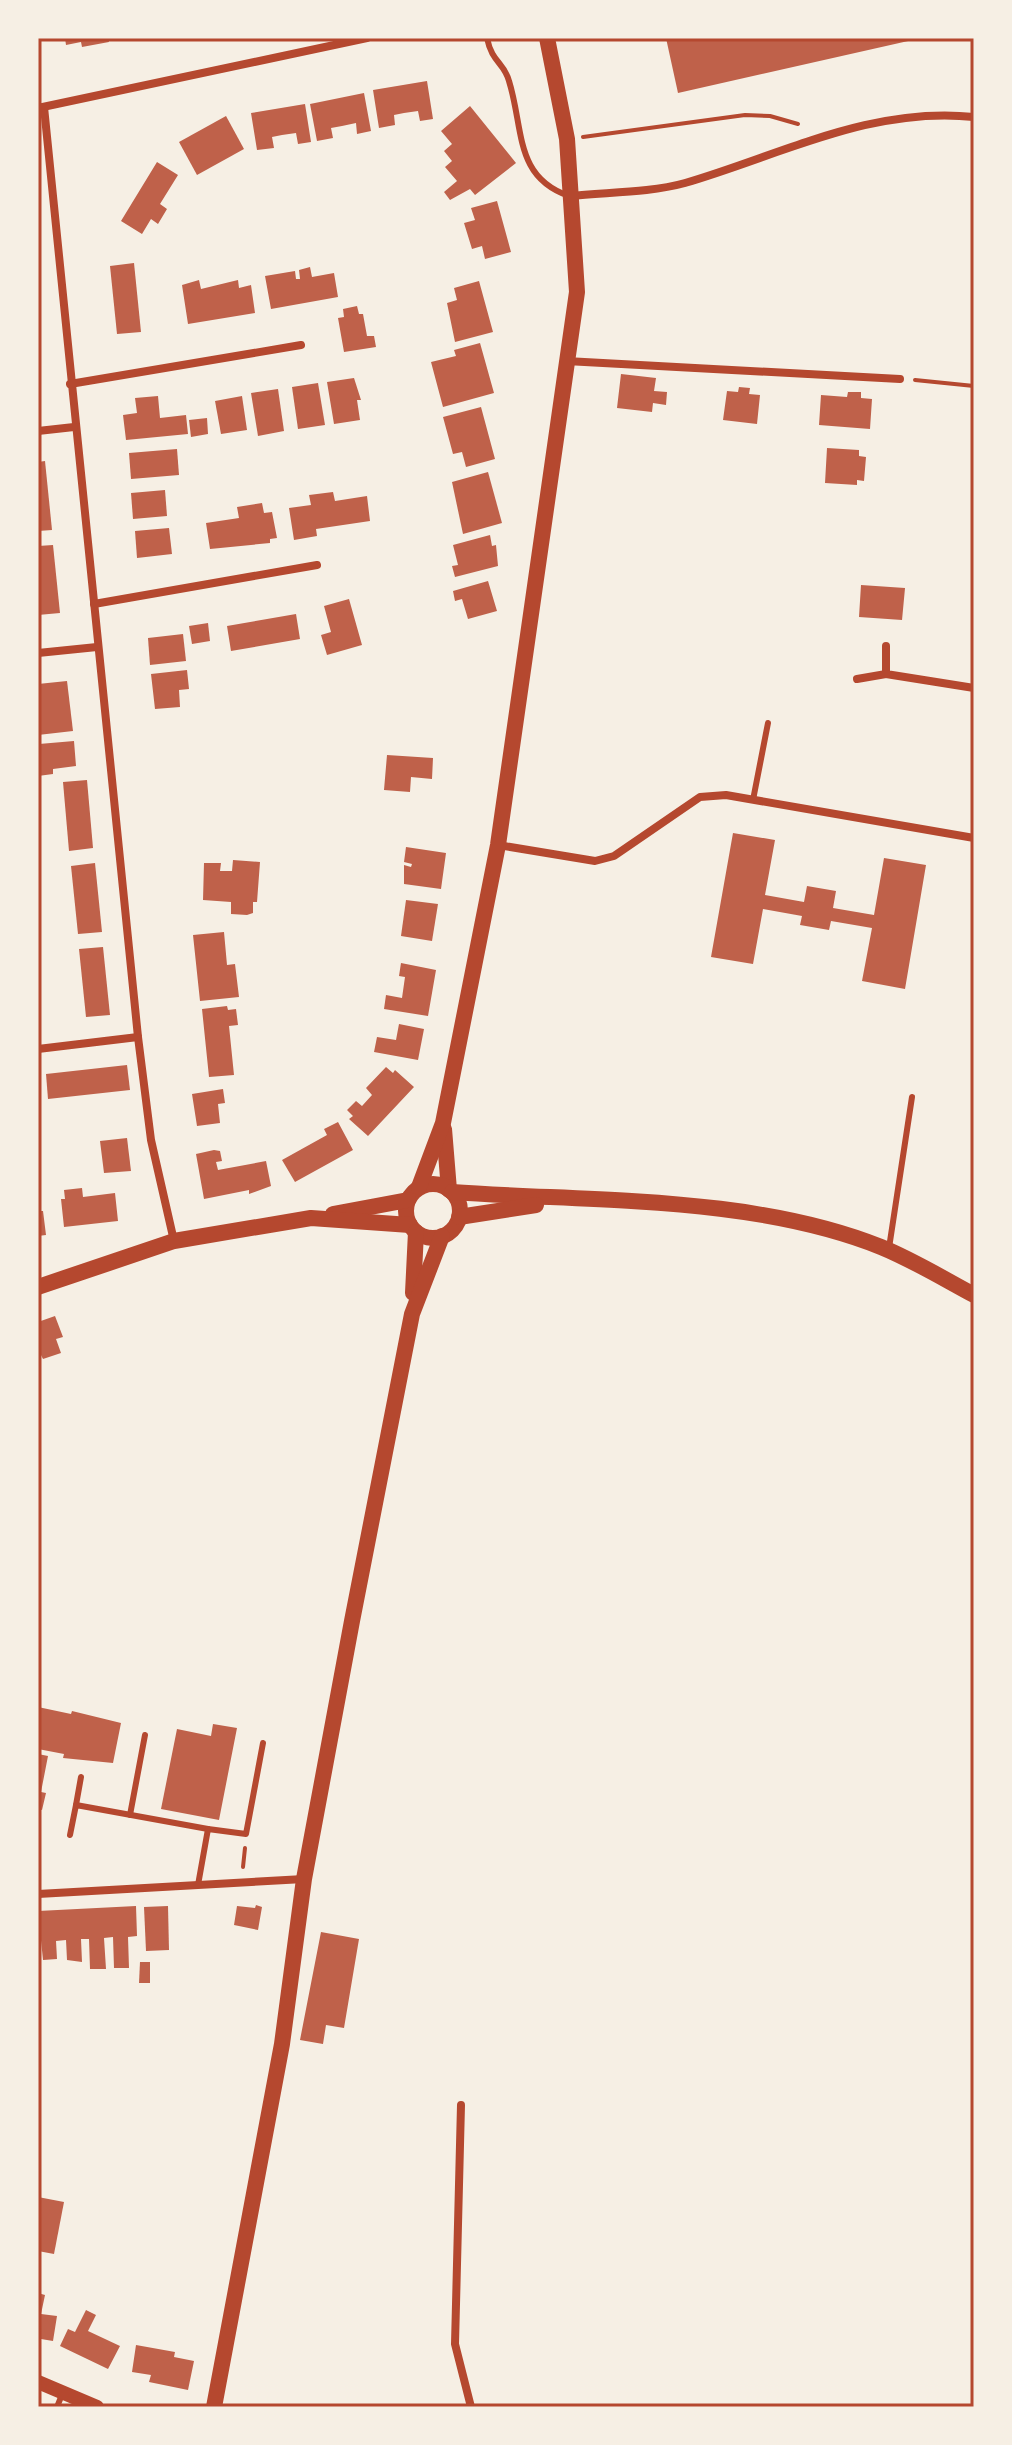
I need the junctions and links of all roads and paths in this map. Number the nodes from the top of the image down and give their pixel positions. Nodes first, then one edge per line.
1 (367, 38) edge
2 (487, 38) edge
3 (547, 38) edge
4 (41, 108) edge
5 (974, 117) edge
6 (798, 124) dead end
7 (567, 139) junction
8 (569, 196) junction
9 (301, 345) dead end
10 (566, 361) junction
11 (900, 379) joint
12 (70, 384) junction
13 (974, 386) edge
14 (74, 427) junction
15 (38, 431) edge
16 (317, 565) dead end
17 (94, 604) junction
18 (886, 646) dead end
19 (97, 647) junction
20 (38, 653) edge
21 (886, 674) junction
22 (857, 679) dead end
23 (974, 688) edge
24 (768, 723) dead end
25 (753, 800) junction
26 (974, 838) edge
27 (498, 845) junction
28 (138, 1037) junction
29 (38, 1049) edge
30 (912, 1097) dead end
31 (443, 1123) junction
32 (451, 1191) junction
33 (414, 1194) junction
34 (565, 1200) junction
35 (459, 1217) junction
36 (311, 1218) junction
37 (413, 1229) junction
38 (442, 1236) junction
39 (174, 1241) junction
40 (889, 1251) junction
41 (38, 1287) edge
42 (974, 1295) edge
43 (412, 1314) junction
44 (145, 1735) dead end
45 (263, 1743) dead end
46 (81, 1777) dead end
47 (76, 1805) junction
48 (130, 1815) junction
49 (208, 1829) junction
50 (246, 1834) junction
51 (70, 1835) dead end
52 (304, 1879) junction
53 (241, 1882) junction
54 (198, 1885) junction
55 (38, 1894) edge
56 (461, 2105) dead end
57 (38, 2382) edge
58 (63, 2391) junction
59 (57, 2407) edge
60 (97, 2407) edge
61 (214, 2407) edge
62 (471, 2407) edge

1 - 4 street
2 - 8 lane
3 - 7 main road
4 - 12 street
5 - 8 street
6 - 7 path
7 - 8 main road
8 - 10 main road
9 - 12 street
10 - 11 street
10 - 27 main road
11 - 13 path
12 - 14 street
14 - 15 street
14 - 17 street
16 - 17 street
17 - 19 street
18 - 21 street
19 - 20 street
19 - 28 street
21 - 22 street
21 - 23 street
24 - 25 lane
25 - 26 street
25 - 27 street
27 - 31 main road
28 - 29 street
28 - 39 street
30 - 40 lane
31 - 32 main road
31 - 33 main road
32 - 33 main road
32 - 34 main road
32 - 35 main road
33 - 36 main road
33 - 37 main road
34 - 35 main road
34 - 40 main road
35 - 38 main road
36 - 37 main road
36 - 39 main road
37 - 38 main road
37 - 43 main road
38 - 43 main road
39 - 41 main road
40 - 42 main road
43 - 52 main road
44 - 48 lane
45 - 50 lane
46 - 47 lane
47 - 48 lane
47 - 51 lane
48 - 49 lane
49 - 50 lane
49 - 54 lane
50 - 53 path
52 - 53 street
52 - 61 main road
53 - 54 street
54 - 55 street
56 - 62 street
57 - 58 street
58 - 59 lane
58 - 60 street

